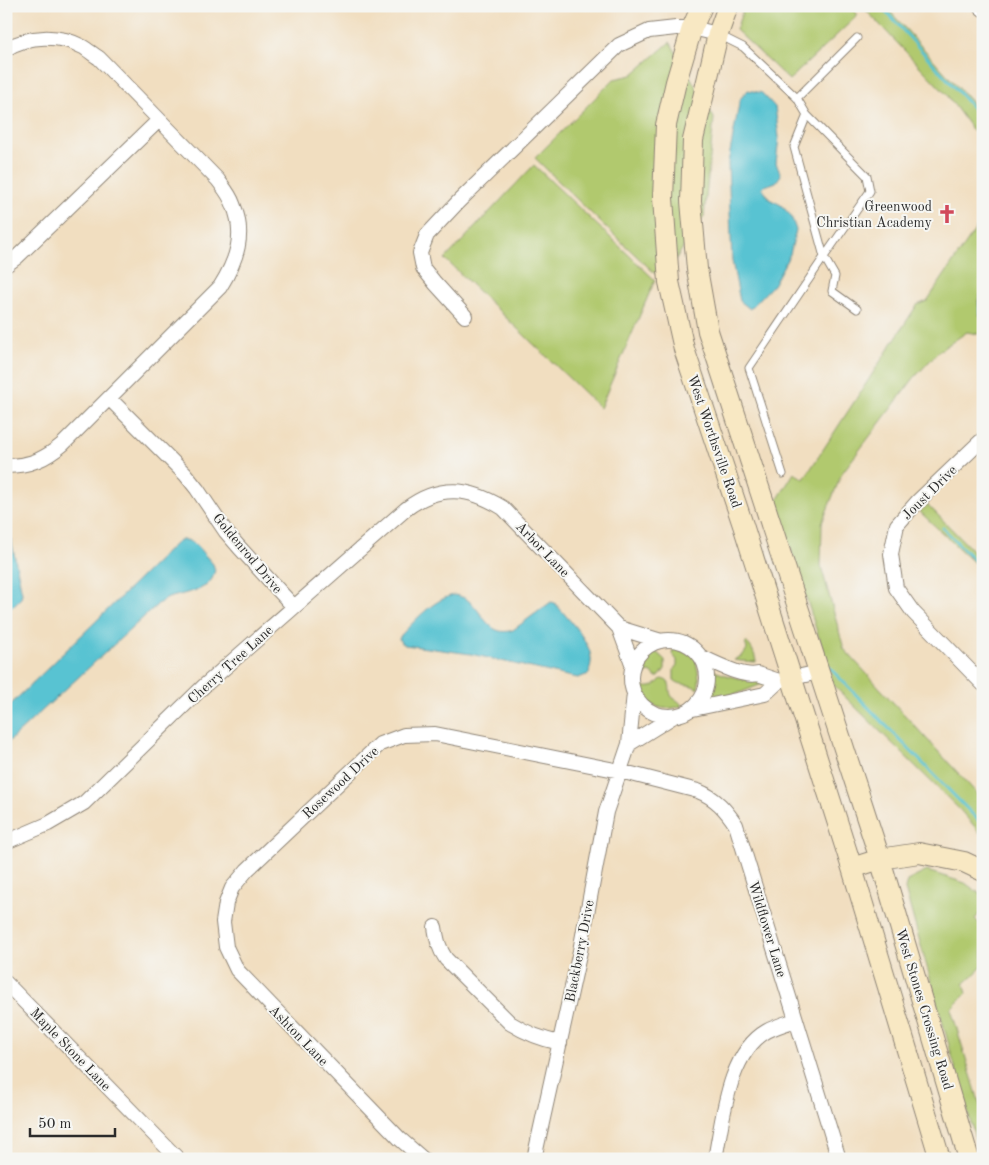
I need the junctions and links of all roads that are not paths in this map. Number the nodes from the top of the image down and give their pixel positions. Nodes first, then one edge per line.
1 (702, 6) edge
2 (728, 6) edge
3 (692, 28) junction
4 (718, 34) junction
5 (857, 38) dead end
6 (6, 48) edge
7 (797, 98) junction
8 (807, 115) junction
9 (159, 120) junction
10 (824, 257) junction
11 (6, 265) edge
12 (857, 309) dead end
13 (465, 316) dead end
14 (109, 398) junction
15 (983, 439) edge
16 (6, 466) edge
17 (783, 474) dead end
18 (455, 492) joint
19 (294, 607) junction
20 (619, 628) junction
21 (662, 641) junction
22 (701, 657) junction
23 (633, 666) junction
24 (819, 672) junction
25 (785, 679) junction
26 (983, 684) edge
27 (634, 693) junction
28 (692, 708) junction
29 (674, 716) junction
30 (629, 744) junction
31 (620, 771) junction
32 (6, 842) edge
33 (880, 859) junction
34 (852, 868) junction
35 (983, 871) edge
36 (232, 888) joint
37 (435, 927) dead end
38 (6, 983) edge
39 (796, 1020) junction
40 (560, 1043) junction
41 (178, 1159) edge
42 (424, 1159) edge
43 (534, 1159) edge
44 (715, 1159) edge
45 (839, 1159) edge
46 (940, 1159) edge
47 (969, 1159) edge

1 - 3 main road, West Worthsville Road
2 - 4 main road, West Worthsville Road
3 - 4 street
3 - 13 street
3 - 25 main road, West Worthsville Road
4 - 7 lane
4 - 24 main road, West Worthsville Road
5 - 7 lane
6 - 9 street
7 - 8 lane
8 - 10 lane
8 - 10 lane
9 - 11 street
9 - 14 street
10 - 12 lane
10 - 17 lane
14 - 16 street
14 - 19 street, Goldenrod Drive
15 - 26 street, Joust Drive
18 - 19 street, Cherry Tree Lane
18 - 20 street, Arbor Lane
19 - 32 street, Cherry Tree Lane
20 - 21 street, Arbor Lane
20 - 23 street, Arbor Lane
21 - 22 street
21 - 23 street
22 - 25 street
22 - 28 street
23 - 27 street, Blackberry Drive
24 - 25 street
24 - 33 main road, West Worthsville Road
25 - 28 street
25 - 34 main road, West Worthsville Road
27 - 29 street
27 - 30 street, Blackberry Drive
28 - 29 street
29 - 30 street
30 - 31 street, Blackberry Drive
31 - 36 street, Rosewood Drive
31 - 39 street, Wildflower Lane
31 - 40 street, Blackberry Drive
33 - 34 main road
33 - 35 main road
33 - 47 main road, West Stones Crossing Road
34 - 46 main road, West Stones Crossing Road
36 - 42 street, Ashton Lane
37 - 40 street
38 - 41 street, Maple Stone Lane
39 - 44 street
39 - 45 street, Wildflower Lane
40 - 43 street, Blackberry Drive

